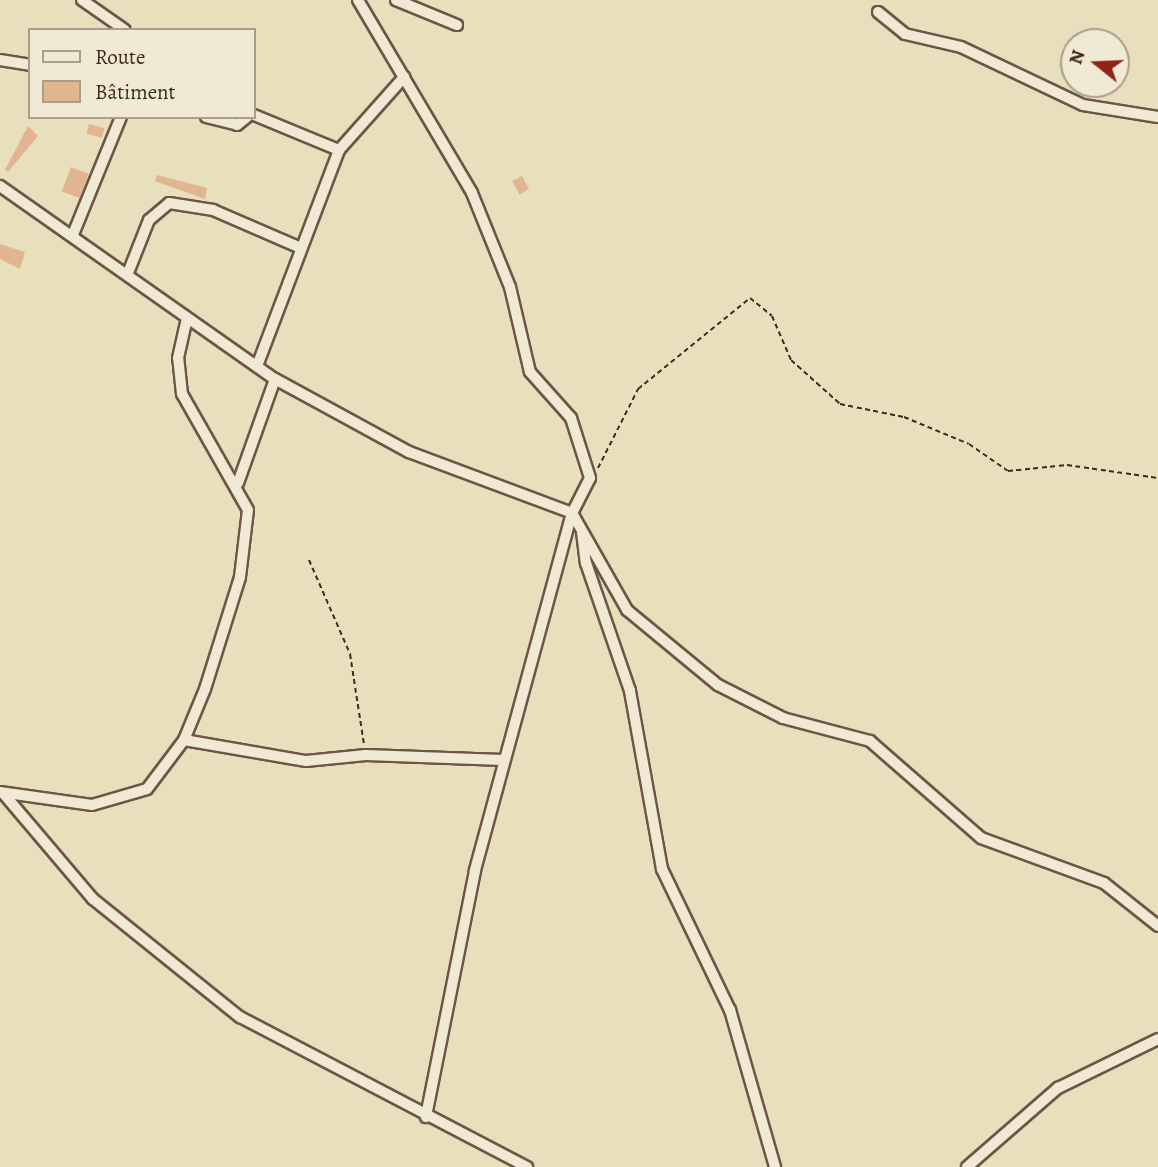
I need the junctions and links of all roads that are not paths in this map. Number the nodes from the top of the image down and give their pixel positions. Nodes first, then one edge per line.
1 (82, 0) edge
2 (358, 0) edge
3 (396, 0) edge
4 (369, 5) edge
5 (878, 12) dead end
6 (457, 25) dead end
7 (122, 28) edge
8 (0, 60) edge
9 (28, 65) edge
10 (404, 78) junction
11 (256, 116) edge
12 (1158, 117) edge
13 (120, 119) edge
14 (214, 119) edge
15 (244, 119) edge
16 (339, 150) junction
17 (0, 186) edge
18 (74, 232) junction
19 (301, 248) junction
20 (128, 273) junction
21 (187, 317) junction
22 (257, 366) junction
23 (275, 379) junction
24 (238, 483) junction
25 (572, 513) junction
26 (582, 525) junction
27 (184, 740) junction
28 (503, 760) junction
29 (1, 793) edge
30 (1158, 926) edge
31 (1158, 1039) edge
32 (426, 1117) junction
33 (527, 1167) edge
34 (775, 1167) edge
35 (967, 1167) edge

1 - 7 street
2 - 4 street
3 - 6 street
4 - 10 street
5 - 12 street
8 - 9 street
10 - 16 street
10 - 25 street
11 - 16 street
13 - 18 street
14 - 15 street
16 - 19 street
17 - 18 street
18 - 20 street
19 - 20 street
19 - 22 street
20 - 21 street
21 - 22 street
21 - 24 street
22 - 23 street
23 - 24 street
23 - 25 street
24 - 27 street
25 - 26 street
25 - 28 street
26 - 30 street
26 - 34 street
27 - 28 street
27 - 29 street
28 - 32 street
29 - 32 street
31 - 35 street
32 - 33 street

